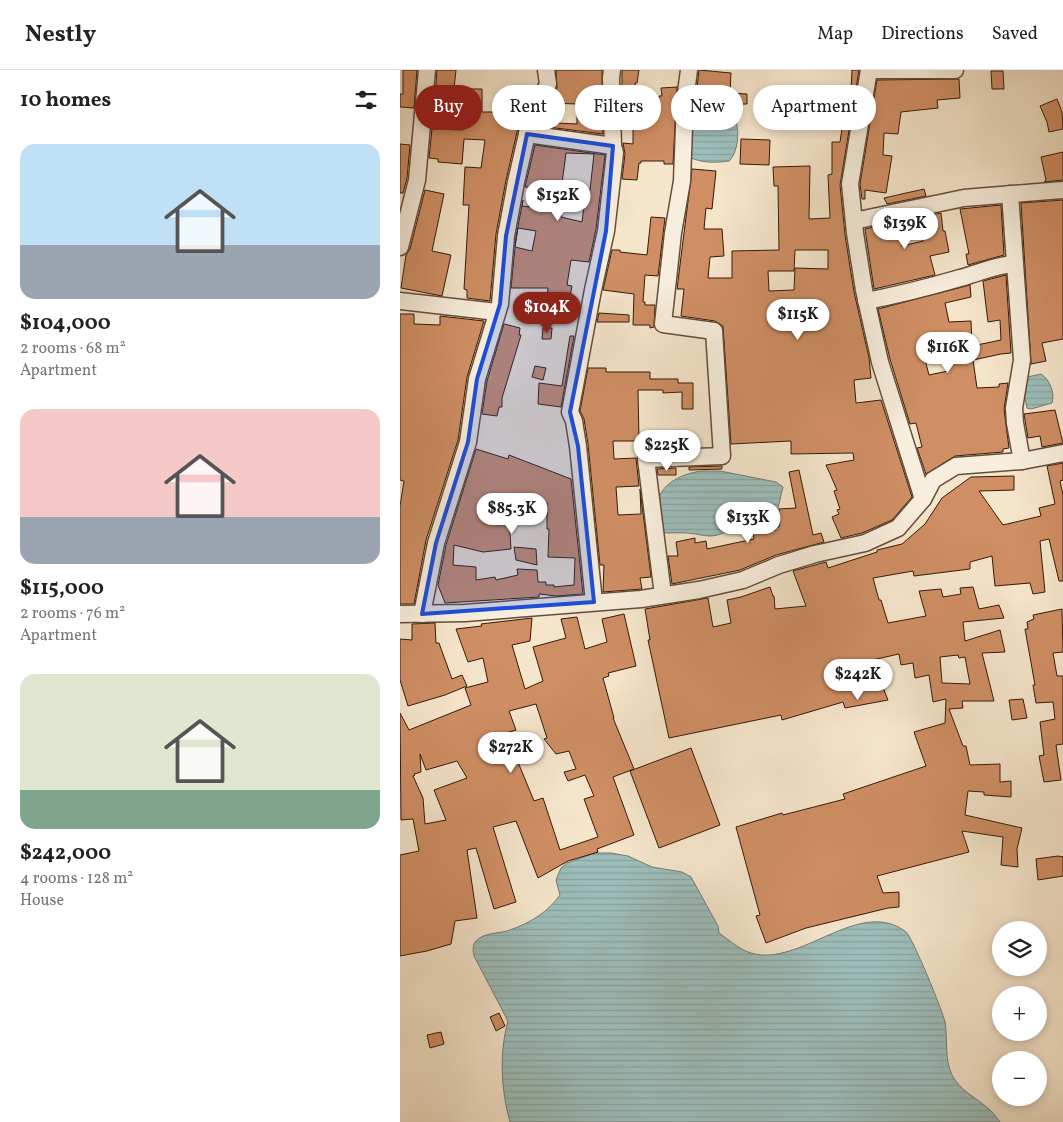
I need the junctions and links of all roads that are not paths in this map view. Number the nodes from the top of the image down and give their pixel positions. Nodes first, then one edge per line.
1 (427, 70) edge
2 (546, 70) edge
3 (612, 70) edge
4 (690, 70) edge
5 (869, 70) edge
6 (955, 70) edge
7 (527, 134) junction
8 (613, 146) junction
9 (1063, 190) edge
10 (1010, 194) junction
11 (854, 221) junction
12 (400, 247) edge
13 (1015, 264) junction
14 (400, 301) edge
15 (866, 301) junction
16 (497, 312) junction
17 (1063, 453) edge
18 (1022, 461) junction
19 (923, 499) junction
20 (663, 595) junction
21 (594, 602) junction
22 (400, 614) edge
23 (422, 614) junction

1 - 12 street
2 - 7 street
3 - 8 street
4 - 20 street
5 - 6 street
5 - 11 street
7 - 8 street
7 - 16 street
8 - 21 street
9 - 10 street
10 - 11 street
10 - 13 street
11 - 15 street
13 - 15 street
13 - 18 street
14 - 16 street
15 - 19 street
16 - 23 street
17 - 18 street
18 - 19 street
19 - 20 street
20 - 21 street
21 - 23 street
22 - 23 street

